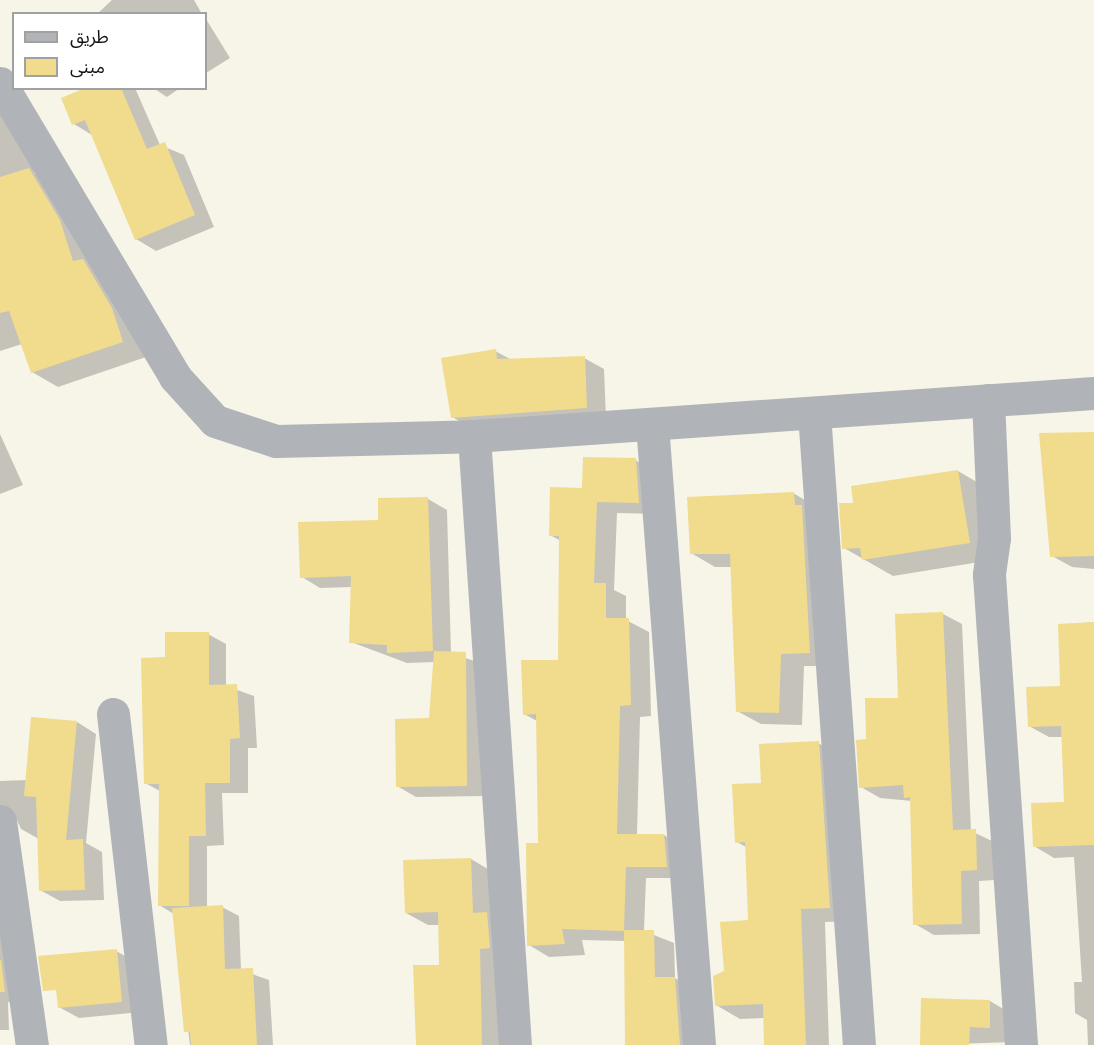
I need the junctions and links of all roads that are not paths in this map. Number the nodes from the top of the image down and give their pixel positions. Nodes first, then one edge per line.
1 (0, 83) edge
2 (1094, 393) edge
3 (988, 400) junction
4 (814, 412) junction
5 (652, 423) junction
6 (474, 436) junction
7 (113, 714) dead end
8 (0, 821) edge
9 (33, 1045) edge
10 (151, 1045) edge
11 (515, 1045) edge
12 (699, 1045) edge
13 (859, 1045) edge
14 (1021, 1045) edge

1 - 6 street
2 - 3 street
3 - 4 street
3 - 14 street
4 - 5 street
4 - 13 street
5 - 6 street
5 - 12 street
6 - 11 street
7 - 10 street
8 - 9 street

